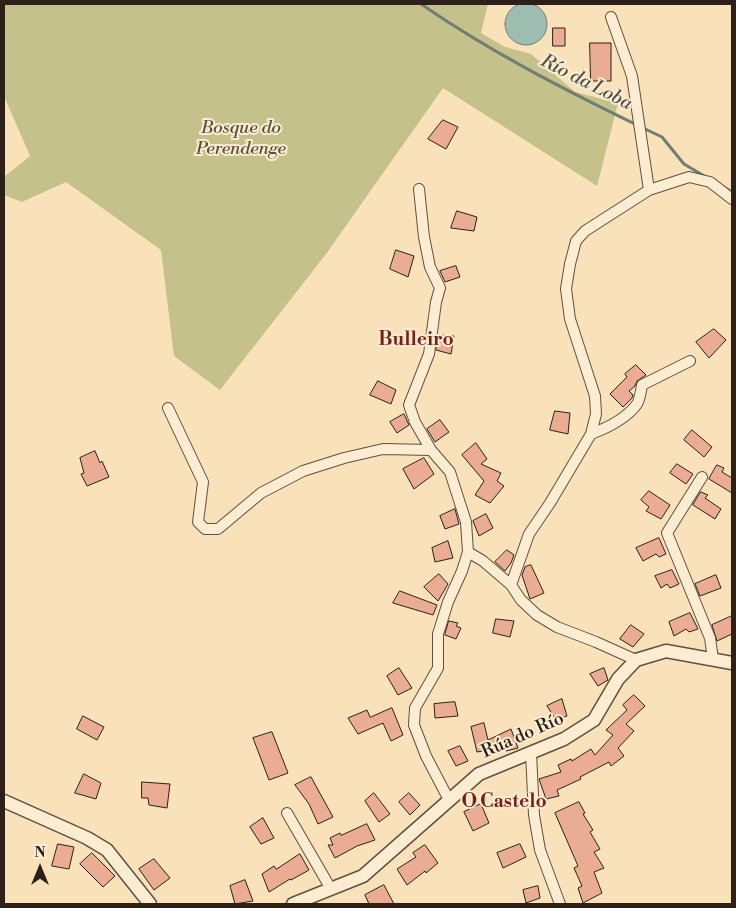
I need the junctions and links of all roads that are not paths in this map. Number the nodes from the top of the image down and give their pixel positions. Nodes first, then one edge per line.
1 (612, 17) dead end
2 (419, 189) dead end
3 (649, 190) junction
4 (732, 199) edge
5 (690, 361) dead end
6 (168, 408) dead end
7 (591, 434) junction
8 (432, 450) junction
9 (702, 477) dead end
10 (468, 552) junction
11 (511, 584) junction
12 (636, 660) junction
13 (713, 660) junction
14 (732, 663) edge
15 (531, 754) junction
16 (449, 800) junction
17 (4, 801) edge
18 (288, 812) dead end
19 (331, 889) junction
20 (150, 904) edge
21 (293, 904) edge
22 (560, 904) edge

1 - 3 street
2 - 8 street
3 - 4 street
3 - 7 street
5 - 7 street
6 - 8 street
7 - 11 street
8 - 10 street
9 - 13 street
10 - 11 street
10 - 16 street
11 - 12 street
12 - 13 street, Rúa do Río
12 - 15 street, Rúa do Río
13 - 14 street, Rúa do Río
15 - 16 street, Rúa do Río
15 - 22 street
16 - 19 street, Rúa do Río
17 - 20 street
18 - 19 street
19 - 21 street, Rúa do Río

